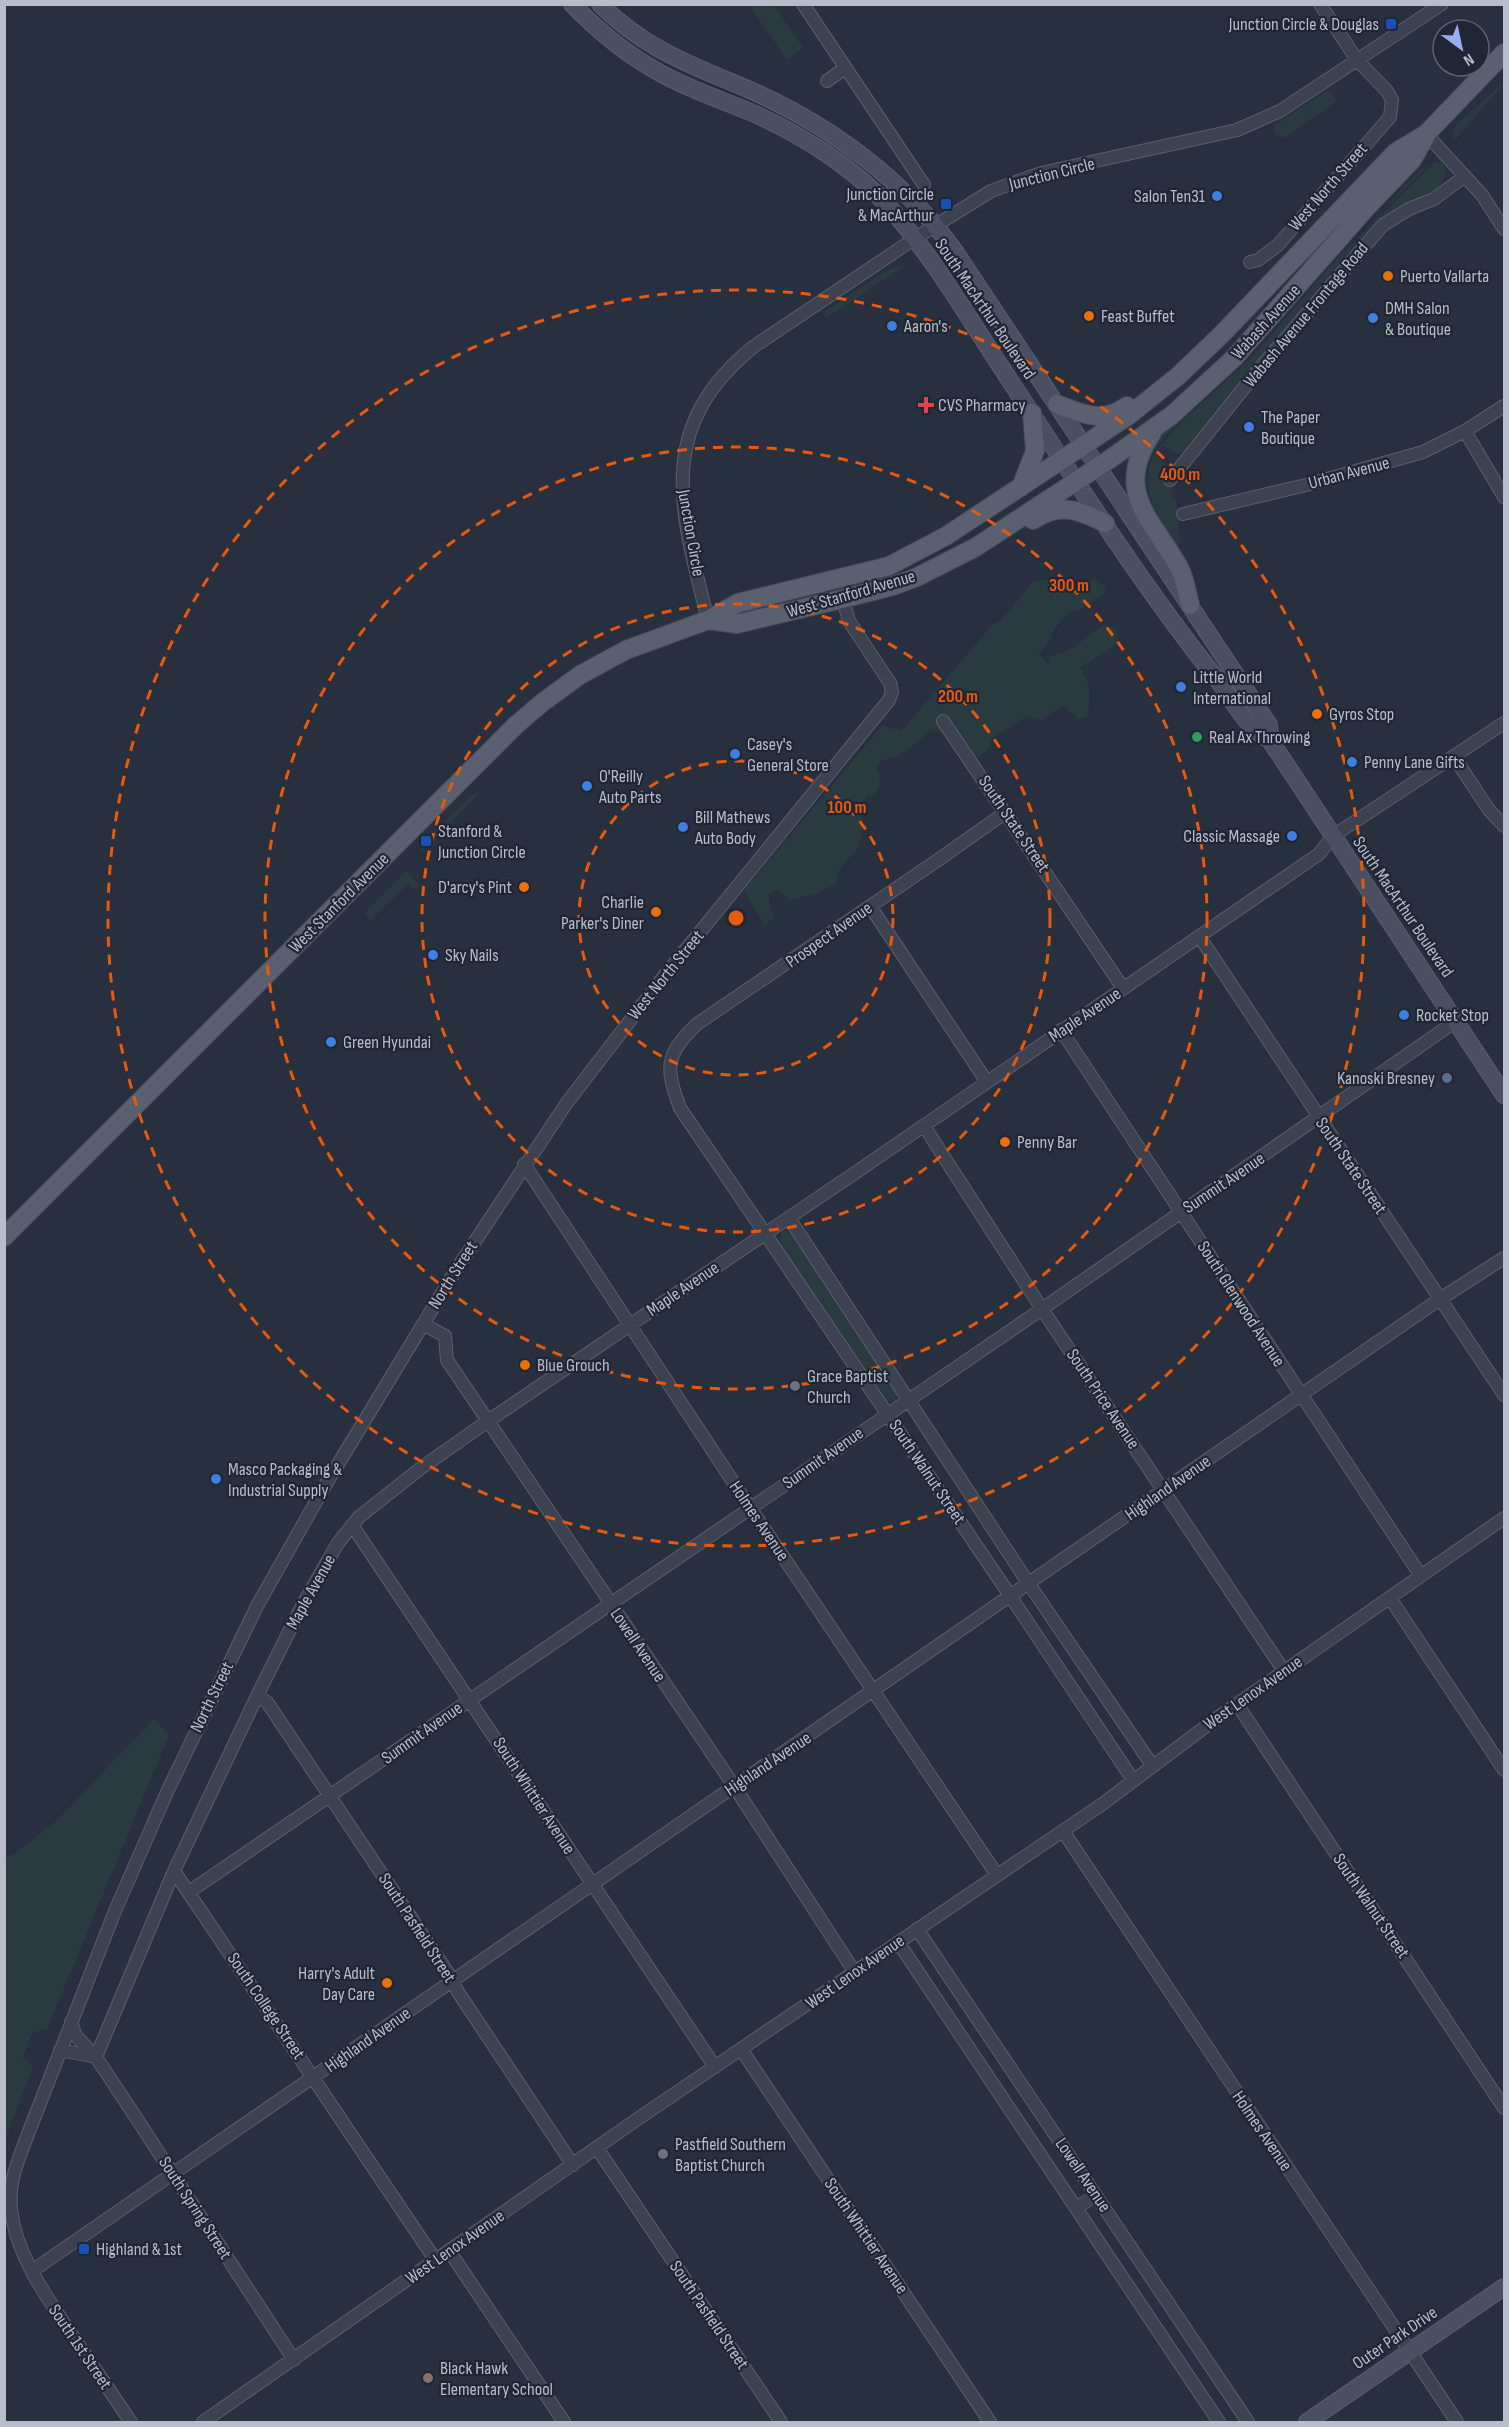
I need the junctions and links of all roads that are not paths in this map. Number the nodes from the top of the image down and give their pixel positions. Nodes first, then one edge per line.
1 (572, 4) edge
2 (600, 4) edge
3 (802, 4) edge
4 (1320, 4) edge
5 (1442, 4) edge
6 (1504, 53) edge
7 (1357, 60) junction
8 (845, 68) junction
9 (827, 81) dead end
10 (1426, 134) junction
11 (1465, 176) junction
12 (924, 185) dead end
13 (935, 226) junction
14 (1504, 229) edge
15 (914, 239) junction
16 (1250, 262) dead end
17 (1221, 334) junction
18 (1056, 404) junction
19 (1504, 406) edge
20 (1032, 413) junction
21 (1168, 417) junction
22 (1465, 431) junction
23 (1084, 445) junction
24 (1063, 459) junction
25 (1098, 467) junction
26 (1170, 480) dead end
27 (1077, 481) junction
28 (1021, 487) junction
29 (1504, 497) edge
30 (1183, 514) dead end
31 (1106, 524) junction
32 (976, 547) junction
33 (838, 580) junction
34 (842, 599) junction
35 (1190, 604) junction
36 (708, 620) junction
37 (943, 721) dead end
38 (1504, 723) edge
39 (1270, 740) junction
40 (1454, 757) junction
41 (1006, 812) junction
42 (1504, 826) edge
43 (1333, 836) junction
44 (870, 906) junction
45 (1199, 936) junction
46 (1123, 988) junction
47 (1456, 1021) junction
48 (1061, 1030) junction
49 (670, 1071) joint
50 (987, 1082) junction
51 (1504, 1095) edge
52 (1318, 1118) junction
53 (924, 1126) junction
54 (524, 1164) junction
55 (1180, 1212) junction
56 (789, 1218) junction
57 (766, 1233) junction
58 (4, 1237) edge
59 (1504, 1258) edge
60 (1440, 1299) junction
61 (1042, 1308) junction
62 (423, 1324) junction
63 (629, 1325) junction
64 (1504, 1395) edge
65 (1302, 1396) junction
66 (908, 1400) junction
67 (887, 1414) junction
68 (488, 1421) junction
69 (1163, 1491) junction
70 (751, 1508) junction
71 (1504, 1518) edge
72 (352, 1525) junction
73 (1421, 1576) junction
74 (1029, 1584) junction
75 (1011, 1596) junction
76 (1390, 1598) junction
77 (610, 1604) junction
78 (1284, 1671) junction
79 (874, 1691) junction
80 (257, 1696) junction
81 (470, 1700) junction
82 (1237, 1704) junction
83 (1152, 1765) junction
84 (1504, 1770) edge
85 (1133, 1780) junction
86 (734, 1786) junction
87 (330, 1796) junction
88 (1065, 1835) junction
89 (174, 1871) junction
90 (997, 1875) junction
91 (591, 1884) junction
92 (189, 1892) junction
93 (917, 1929) junction
94 (898, 1942) junction
95 (855, 1971) junction
96 (452, 1981) junction
97 (71, 2022) junction
98 (741, 2049) junction
99 (60, 2050) junction
100 (96, 2057) junction
101 (715, 2067) junction
102 (314, 2077) junction
103 (1504, 2108) edge
104 (597, 2148) junction
105 (573, 2165) junction
106 (173, 2175) junction
107 (1096, 2195) junction
108 (1076, 2208) junction
109 (450, 2252) junction
110 (436, 2260) junction
111 (32, 2271) junction
112 (1504, 2287) edge
113 (1410, 2352) junction
114 (294, 2360) junction
115 (131, 2422) edge
116 (203, 2422) edge
117 (564, 2422) edge
118 (781, 2422) edge
119 (990, 2422) edge
120 (1219, 2422) edge
121 (1248, 2422) edge
122 (1307, 2422) edge
123 (1457, 2422) edge

1 - 15 main road, South MacArthur Boulevard
2 - 13 main road, South MacArthur Boulevard
3 - 8 street
4 - 7 street
5 - 7 street, Junction Circle
6 - 10 main road, Wabash Avenue
7 - 13 street, Junction Circle
7 - 16 street, West North Street
8 - 9 street
8 - 12 street
10 - 11 street
10 - 17 main road, Wabash Avenue
10 - 21 main road, Wabash Avenue
11 - 14 street
11 - 26 street, Wabash Avenue Frontage Road
13 - 15 street, Junction Circle
13 - 18 main road, South MacArthur Boulevard
15 - 20 main road, South MacArthur Boulevard
15 - 36 street, Junction Circle
17 - 18 main road
17 - 23 main road, Wabash Avenue
18 - 23 main road, South MacArthur Boulevard
19 - 22 street, Urban Avenue
20 - 24 main road, South MacArthur Boulevard
20 - 28 main road
21 - 25 main road, Wabash Avenue
21 - 35 main road
22 - 29 street
22 - 30 street, Urban Avenue
23 - 24 main road, Wabash Avenue
23 - 25 main road, South MacArthur Boulevard
24 - 27 main road, South MacArthur Boulevard
24 - 28 main road, West Stanford Avenue
25 - 27 main road, Wabash Avenue
25 - 35 main road, South MacArthur Boulevard
27 - 31 main road, South MacArthur Boulevard
27 - 32 main road, West Stanford Avenue
28 - 33 main road, West Stanford Avenue
31 - 32 main road
31 - 39 main road, South MacArthur Boulevard
32 - 34 main road, West Stanford Avenue
33 - 34 street, West North Street
33 - 36 main road, West Stanford Avenue
34 - 36 main road, West Stanford Avenue
34 - 54 street, West North Street
35 - 39 main road, South MacArthur Boulevard
36 - 58 main road, West Stanford Avenue
37 - 41 street, South State Street
38 - 40 street, Maple Avenue
39 - 43 main road, South MacArthur Boulevard
40 - 42 street
40 - 43 street, Maple Avenue
41 - 44 street, Prospect Avenue
41 - 46 street, South State Street
43 - 45 street, Maple Avenue
43 - 47 main road, South MacArthur Boulevard
44 - 49 street, Prospect Avenue
44 - 50 street
45 - 46 street, Maple Avenue
45 - 52 street, South State Street
46 - 48 street, Maple Avenue
47 - 51 main road, South MacArthur Boulevard
47 - 52 street, Summit Avenue
48 - 50 street, Maple Avenue
48 - 55 street, South Glenwood Avenue
49 - 57 street, South Walnut Street
50 - 53 street, Maple Avenue
52 - 55 street, Summit Avenue
52 - 60 street, South State Street
53 - 56 street, Maple Avenue
53 - 61 street, South Price Avenue
54 - 62 street, North Street
54 - 63 street, Holmes Avenue
55 - 61 street, Summit Avenue
55 - 65 street, South Glenwood Avenue
56 - 57 street, Maple Avenue
56 - 66 street, South Walnut Street
57 - 63 street, Maple Avenue
57 - 67 street, South Walnut Street
59 - 60 street, Highland Avenue
60 - 64 street, South State Street
60 - 65 street, Highland Avenue
61 - 66 street, Summit Avenue
61 - 69 street, South Price Avenue
62 - 68 street, Lowell Avenue
62 - 97 street, North Street
63 - 68 street, Maple Avenue
63 - 70 street, Holmes Avenue
65 - 69 street, Highland Avenue
65 - 73 street, South Glenwood Avenue
66 - 67 street, Summit Avenue
66 - 74 street, South Walnut Street
67 - 70 street, Summit Avenue
67 - 75 street, South Walnut Street
68 - 72 street, Maple Avenue
68 - 77 street, Lowell Avenue
69 - 74 street, Highland Avenue
69 - 78 street, South Price Avenue
70 - 77 street, Summit Avenue
70 - 79 street, Holmes Avenue
71 - 73 street, West Lenox Avenue
72 - 80 street, Maple Avenue
72 - 81 street, South Whittier Avenue
73 - 76 street, West Lenox Avenue
74 - 75 street, Highland Avenue
74 - 83 street, South Walnut Street
75 - 79 street, Highland Avenue
75 - 85 street, South Walnut Street
76 - 78 street, West Lenox Avenue
76 - 84 street
77 - 81 street, Summit Avenue
77 - 86 street, Lowell Avenue
78 - 82 street, West Lenox Avenue
79 - 86 street, Highland Avenue
79 - 90 street, Holmes Avenue
80 - 87 street, South Pasfield Street
80 - 89 street, Maple Avenue
81 - 87 street, Summit Avenue
81 - 91 street, South Whittier Avenue
82 - 83 street, West Lenox Avenue
82 - 103 street, South Walnut Street
83 - 85 street, West Lenox Avenue
85 - 88 street, West Lenox Avenue
86 - 91 street, Highland Avenue
86 - 95 street, Lowell Avenue
87 - 92 street, Summit Avenue
87 - 96 street, South Pasfield Street
88 - 90 street, West Lenox Avenue
88 - 113 street, Holmes Avenue
89 - 92 street, South College Street
89 - 100 street, Maple Avenue
90 - 93 street, West Lenox Avenue
91 - 96 street, Highland Avenue
91 - 101 street, South Whittier Avenue
92 - 102 street, South College Street
93 - 94 street, West Lenox Avenue
93 - 107 street, Lowell Avenue
94 - 95 street, West Lenox Avenue
94 - 108 street, Lowell Avenue
95 - 98 street, West Lenox Avenue
96 - 102 street, Highland Avenue
96 - 105 street, South Pasfield Street
97 - 99 street, North Street
97 - 100 street, South Spring Street
98 - 101 street, West Lenox Avenue
98 - 119 street, South Whittier Avenue
99 - 100 street
99 - 111 street, North Street
100 - 106 street, South Spring Street
101 - 104 street, West Lenox Avenue
102 - 106 street, Highland Avenue
102 - 110 street, South College Street
104 - 105 street, West Lenox Avenue
104 - 118 street, South Pasfield Street
105 - 109 street, West Lenox Avenue
106 - 111 street, Highland Avenue
106 - 114 street, South Spring Street
107 - 108 street
107 - 121 street, Lowell Avenue
108 - 120 street, Lowell Avenue
109 - 110 street, West Lenox Avenue
109 - 117 street
110 - 114 street, West Lenox Avenue
111 - 115 street, South 1st Street
112 - 113 main road, Outer Park Drive
113 - 122 main road, Outer Park Drive
113 - 123 street, Holmes Avenue
114 - 116 street, West Lenox Avenue

